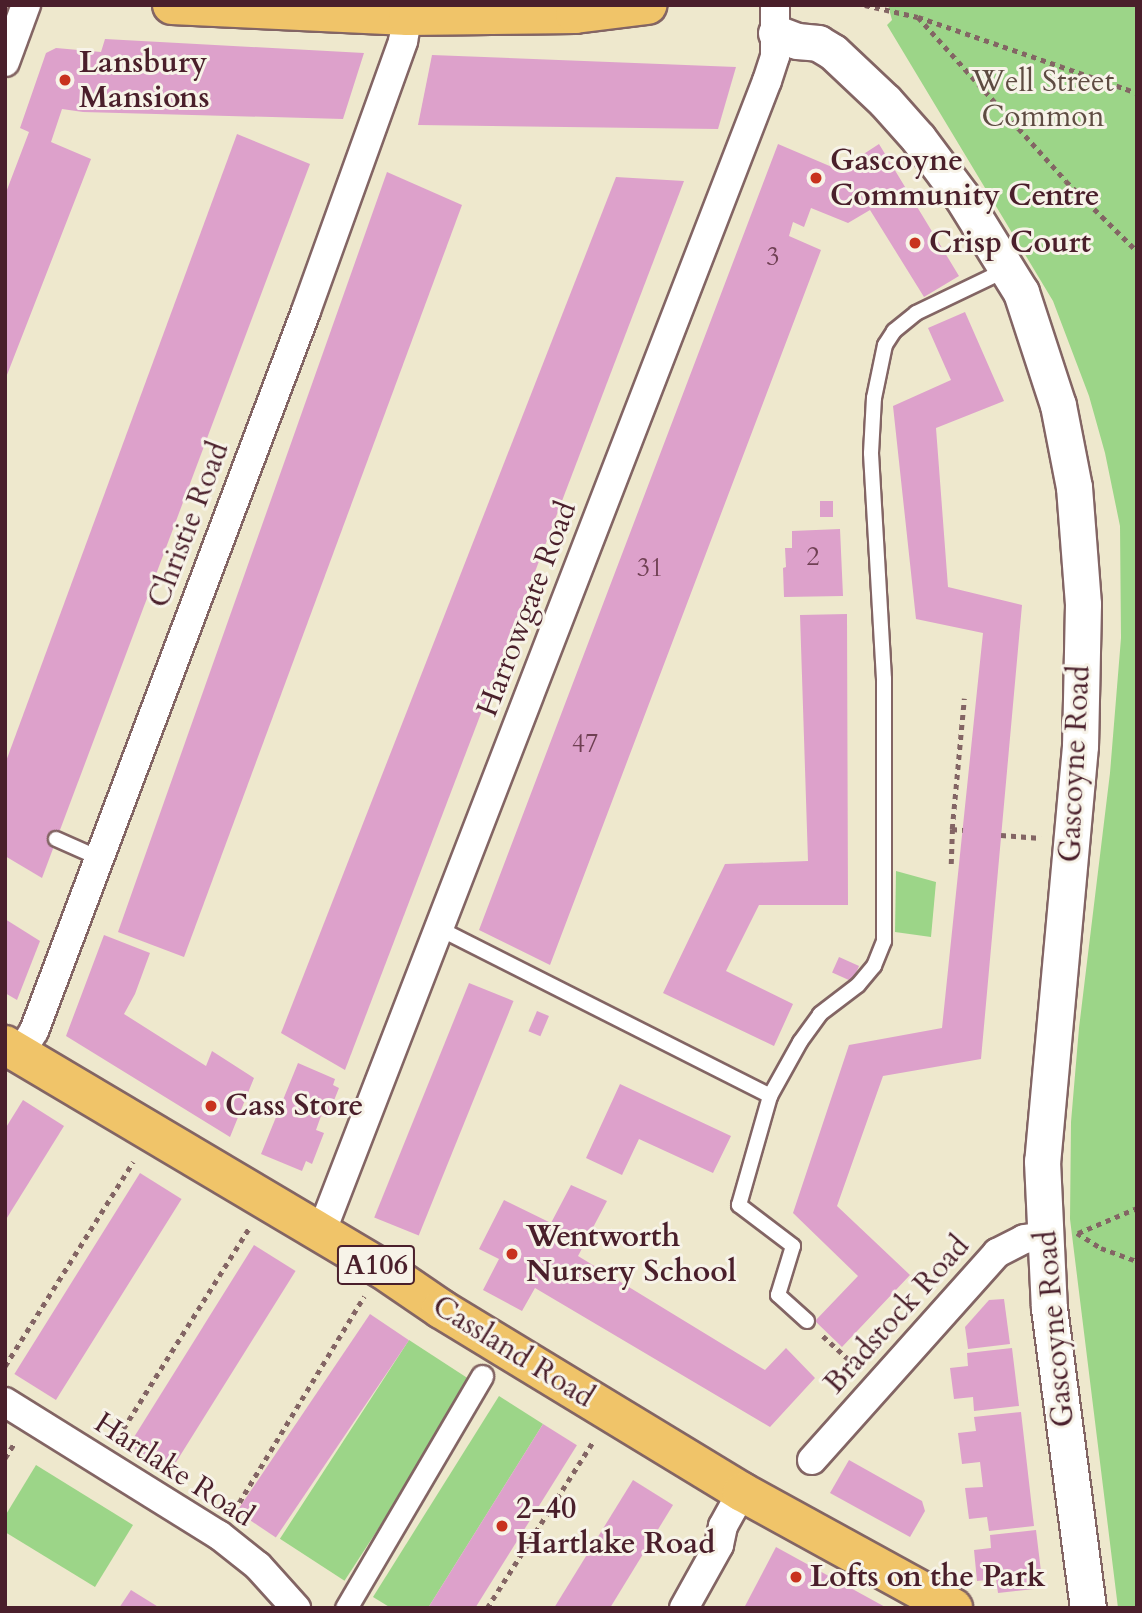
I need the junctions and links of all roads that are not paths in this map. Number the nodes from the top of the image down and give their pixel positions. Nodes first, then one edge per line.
1 (26, 5) edge
2 (172, 5) edge
3 (648, 5) edge
4 (408, 16) junction
5 (776, 19) edge
6 (5, 62) edge
7 (1009, 269) junction
8 (56, 839) dead end
9 (99, 858) junction
10 (440, 929) junction
11 (13, 1050) edge
12 (770, 1096) junction
13 (321, 1233) junction
14 (1065, 1234) junction
15 (807, 1321) road end
16 (482, 1376) dead end
17 (5, 1402) edge
18 (811, 1460) dead end
19 (742, 1492) junction
20 (296, 1608) edge
21 (346, 1608) edge
22 (684, 1608) edge
23 (953, 1608) edge
24 (1088, 1608) edge

1 - 6 street
2 - 4 main road
3 - 4 main road
4 - 9 street, Christie Road
5 - 7 street, Gascoyne Road
5 - 10 street, Harrowgate Road
7 - 12 lane
7 - 14 street, Gascoyne Road
8 - 9 lane
9 - 11 street, Christie Road
10 - 12 lane
10 - 13 street, Harrowgate Road
11 - 13 main road, Cassland Road / A106
12 - 15 lane
13 - 19 main road, Cassland Road / A106
14 - 18 street, Bradstock Road
14 - 24 street, Gascoyne Road
16 - 21 street
17 - 20 street, Hartlake Road
19 - 22 street
19 - 23 main road, Cassland Road / A106

